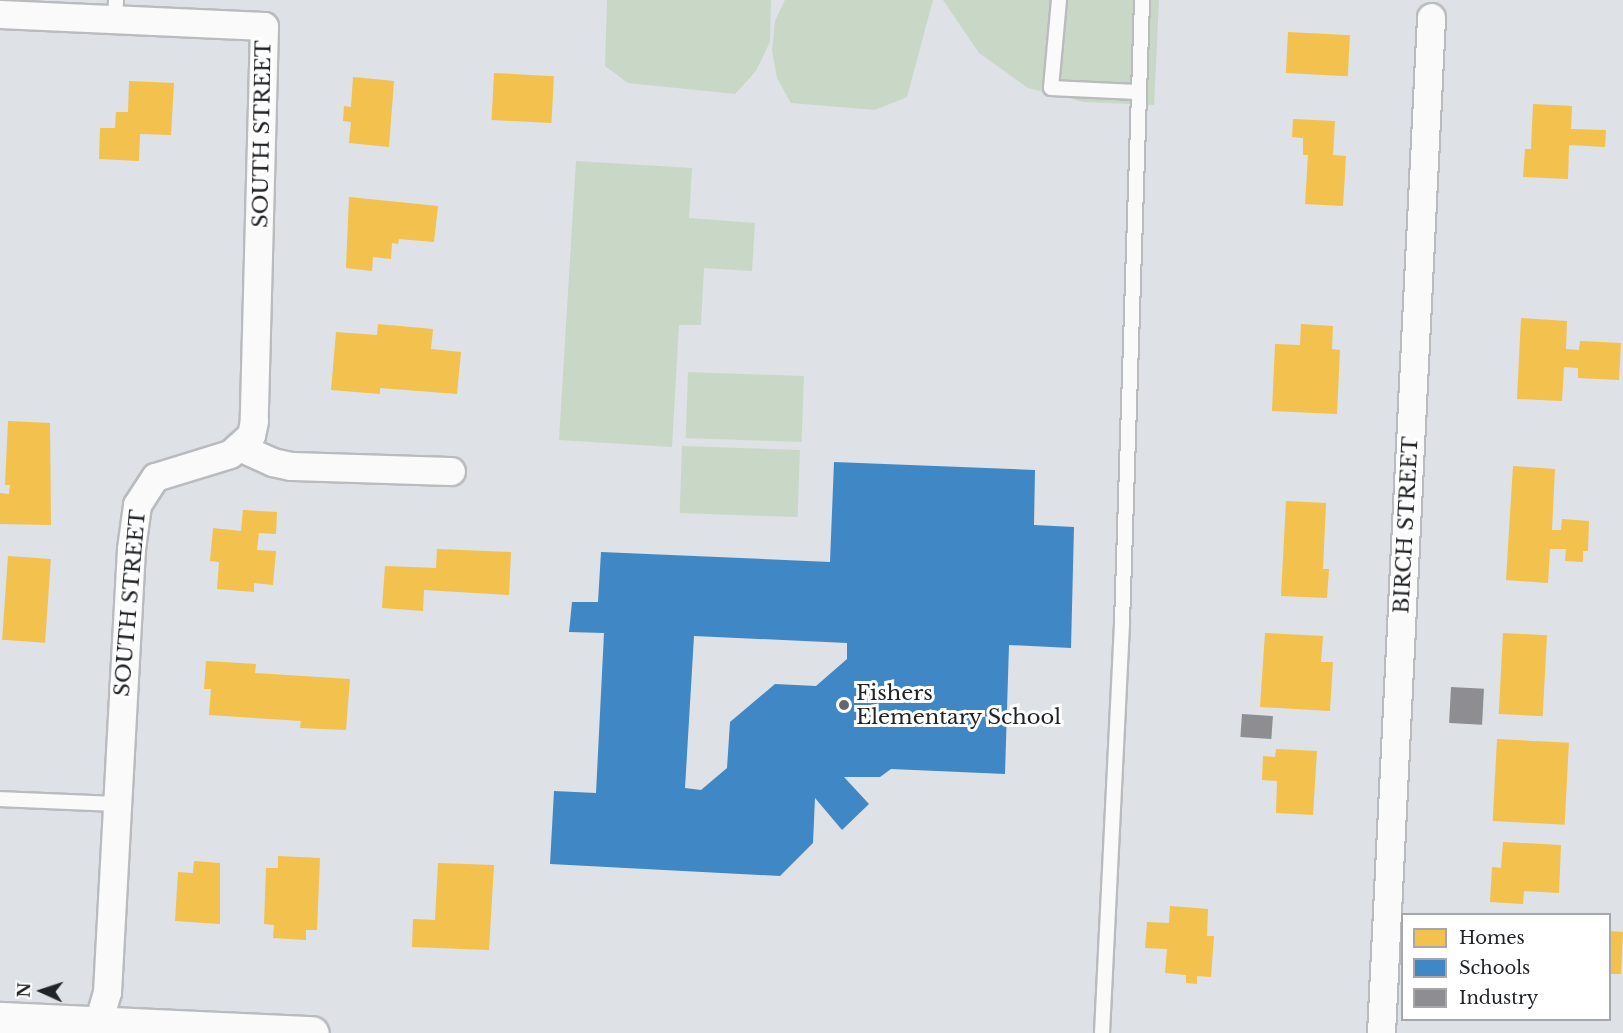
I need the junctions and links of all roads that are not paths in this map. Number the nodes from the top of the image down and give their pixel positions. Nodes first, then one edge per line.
1 (1059, 0) edge
2 (1142, 0) edge
3 (115, 9) edge
4 (0, 14) edge
5 (1431, 17) dead end
6 (1137, 92) junction
7 (238, 447) junction
8 (451, 471) dead end
9 (0, 799) edge
10 (115, 804) junction
11 (0, 1019) edge
12 (96, 1029) edge
13 (312, 1033) edge
14 (1102, 1033) edge
15 (1381, 1033) edge

1 - 6 lane
2 - 6 lane
3 - 4 street
3 - 7 street, SOUTH STREET
5 - 15 street, BIRCH STREET
6 - 14 lane
7 - 8 street
7 - 10 street, SOUTH STREET
9 - 10 lane
10 - 12 street, SOUTH STREET
11 - 12 street
12 - 13 street

